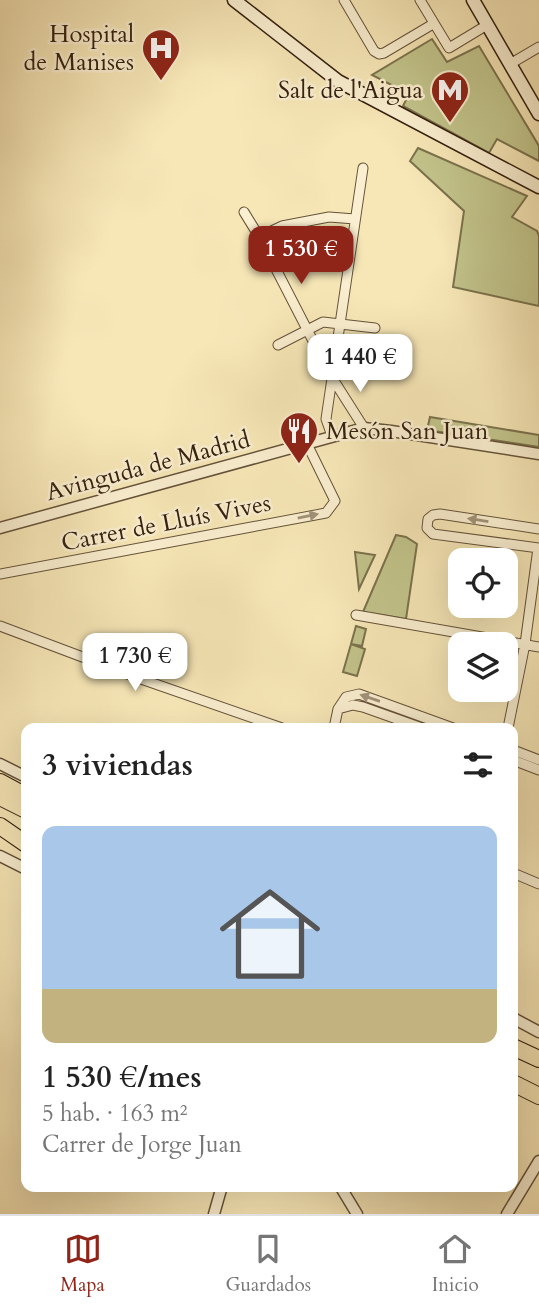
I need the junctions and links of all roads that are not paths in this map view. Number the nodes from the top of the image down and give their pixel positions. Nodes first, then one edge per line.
1 (234, 0) edge
2 (344, 0) edge
3 (420, 0) edge
4 (473, 0) edge
5 (433, 24) junction
6 (487, 25) junction
7 (539, 47) edge
8 (510, 64) junction
9 (539, 114) edge
10 (363, 168) dead end
11 (539, 187) edge
12 (244, 212) dead end
13 (355, 219) junction
14 (259, 237) junction
15 (339, 323) junction
16 (375, 328) dead end
17 (307, 329) junction
18 (278, 345) dead end
19 (331, 376) junction
20 (364, 428) junction
21 (331, 436) junction
22 (307, 444) junction
23 (539, 454) edge
24 (0, 528) edge
25 (539, 529) edge
26 (538, 548) edge
27 (0, 574) edge
28 (356, 615) dead end
29 (0, 626) edge
30 (524, 644) junction
31 (539, 647) edge
32 (338, 709) junction
33 (268, 723) edge
34 (335, 723) edge
35 (408, 723) edge
36 (439, 723) edge
37 (509, 723) edge
38 (518, 752) edge
39 (539, 760) edge
40 (518, 762) edge
41 (0, 764) edge
42 (539, 770) edge
43 (21, 774) edge
44 (0, 782) edge
45 (21, 793) edge
46 (0, 797) edge
47 (21, 808) edge
48 (1, 840) edge
49 (21, 843) edge
50 (21, 863) edge
51 (518, 875) edge
52 (539, 884) edge
53 (518, 1021) edge
54 (539, 1032) edge
55 (518, 1049) edge
56 (539, 1059) edge
57 (518, 1086) edge
58 (539, 1096) edge
59 (539, 1161) edge
60 (220, 1192) edge
61 (344, 1192) edge
62 (214, 1214) edge
63 (357, 1214) edge
64 (507, 1214) edge

1 - 11 main road
2 - 5 street
3 - 5 street
4 - 6 main road
5 - 6 street
6 - 8 main road
7 - 8 street
8 - 9 main road
10 - 13 street
12 - 14 street
13 - 14 street
13 - 15 street
14 - 17 street
15 - 16 street
15 - 17 street
15 - 19 street
17 - 18 street
17 - 19 street
19 - 20 street
19 - 21 street
20 - 21 street, Avinguda de Madrid
20 - 23 street
21 - 22 street, Avinguda de Madrid
22 - 24 street, Avinguda de Madrid
27 -> 22 street, Carrer de Lluís Vives
25 -> 26 street
26 - 30 street
28 - 30 street
29 - 33 street
30 - 31 street
30 - 37 street
32 - 34 street
32 - 35 street
36 -> 32 street
38 - 39 street
40 - 42 street
41 - 43 street
44 - 45 highway
46 - 47 highway
48 - 49 highway
48 - 50 street
51 - 52 street
53 - 54 street
55 - 56 highway
57 - 58 highway
59 - 64 street
60 - 62 street
61 - 63 street

